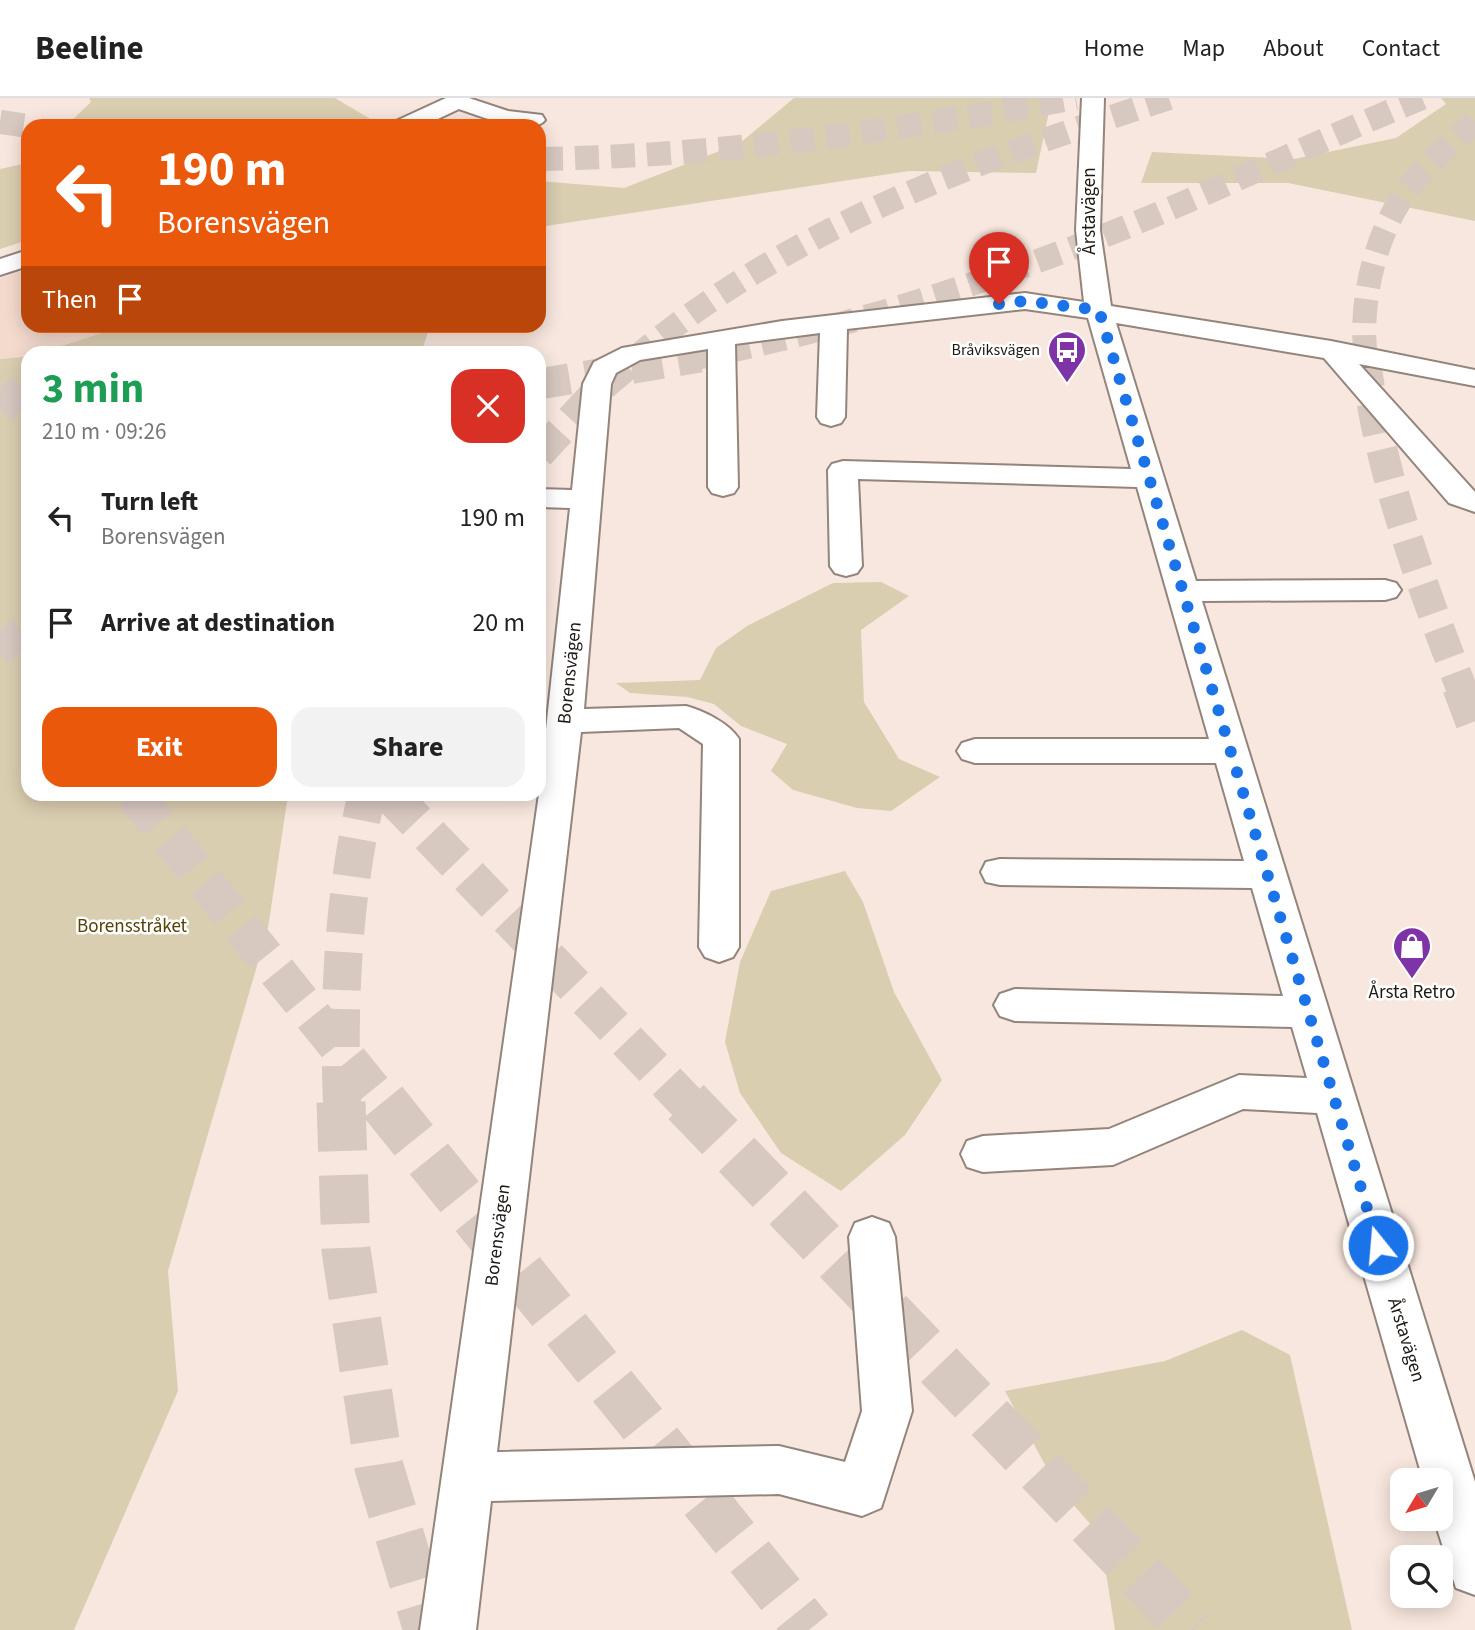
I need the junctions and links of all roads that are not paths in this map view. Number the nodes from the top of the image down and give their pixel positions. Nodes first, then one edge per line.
1 (1093, 98) edge
2 (455, 100) edge
3 (421, 119) edge
4 (524, 119) edge
5 (21, 260) edge
6 (0, 267) edge
7 (1099, 310) junction
8 (834, 323) junction
9 (721, 338) junction
10 (1331, 349) junction
11 (1475, 378) edge
12 (831, 417) dead end
13 (1150, 478) junction
14 (723, 487) dead end
15 (546, 498) edge
16 (586, 499) junction
17 (1475, 503) edge
18 (846, 566) dead end
19 (1385, 590) dead end
20 (1184, 591) junction
21 (565, 722) junction
22 (975, 751) dead end
23 (1230, 751) junction
24 (1000, 872) dead end
25 (1270, 876) junction
26 (719, 947) dead end
27 (1015, 1006) dead end
28 (1308, 1012) junction
29 (1332, 1096) junction
30 (983, 1154) dead end
31 (873, 1237) dead end
32 (468, 1477) junction
33 (1474, 1562) edge
34 (448, 1630) edge

1 - 7 street, Årstavägen
2 - 3 street
2 - 4 street
5 - 6 street
7 - 8 street, Borensvägen
7 - 10 street
7 - 13 street, Årstavägen
8 - 9 street, Borensvägen
8 - 12 street
9 - 14 street
9 - 16 street, Borensvägen
10 - 11 street
10 - 17 street
13 - 18 street
13 - 20 street, Årstavägen
15 - 16 street
16 - 21 street, Borensvägen
19 - 20 street
20 - 23 street, Årstavägen
21 - 26 street
21 - 32 street, Borensvägen
22 - 23 street
23 - 25 street, Årstavägen
24 - 25 street
25 - 28 street, Årstavägen
27 - 28 street
28 - 29 street, Årstavägen
29 - 30 street
29 - 33 street, Årstavägen
31 - 32 street
32 - 34 street, Borensvägen

